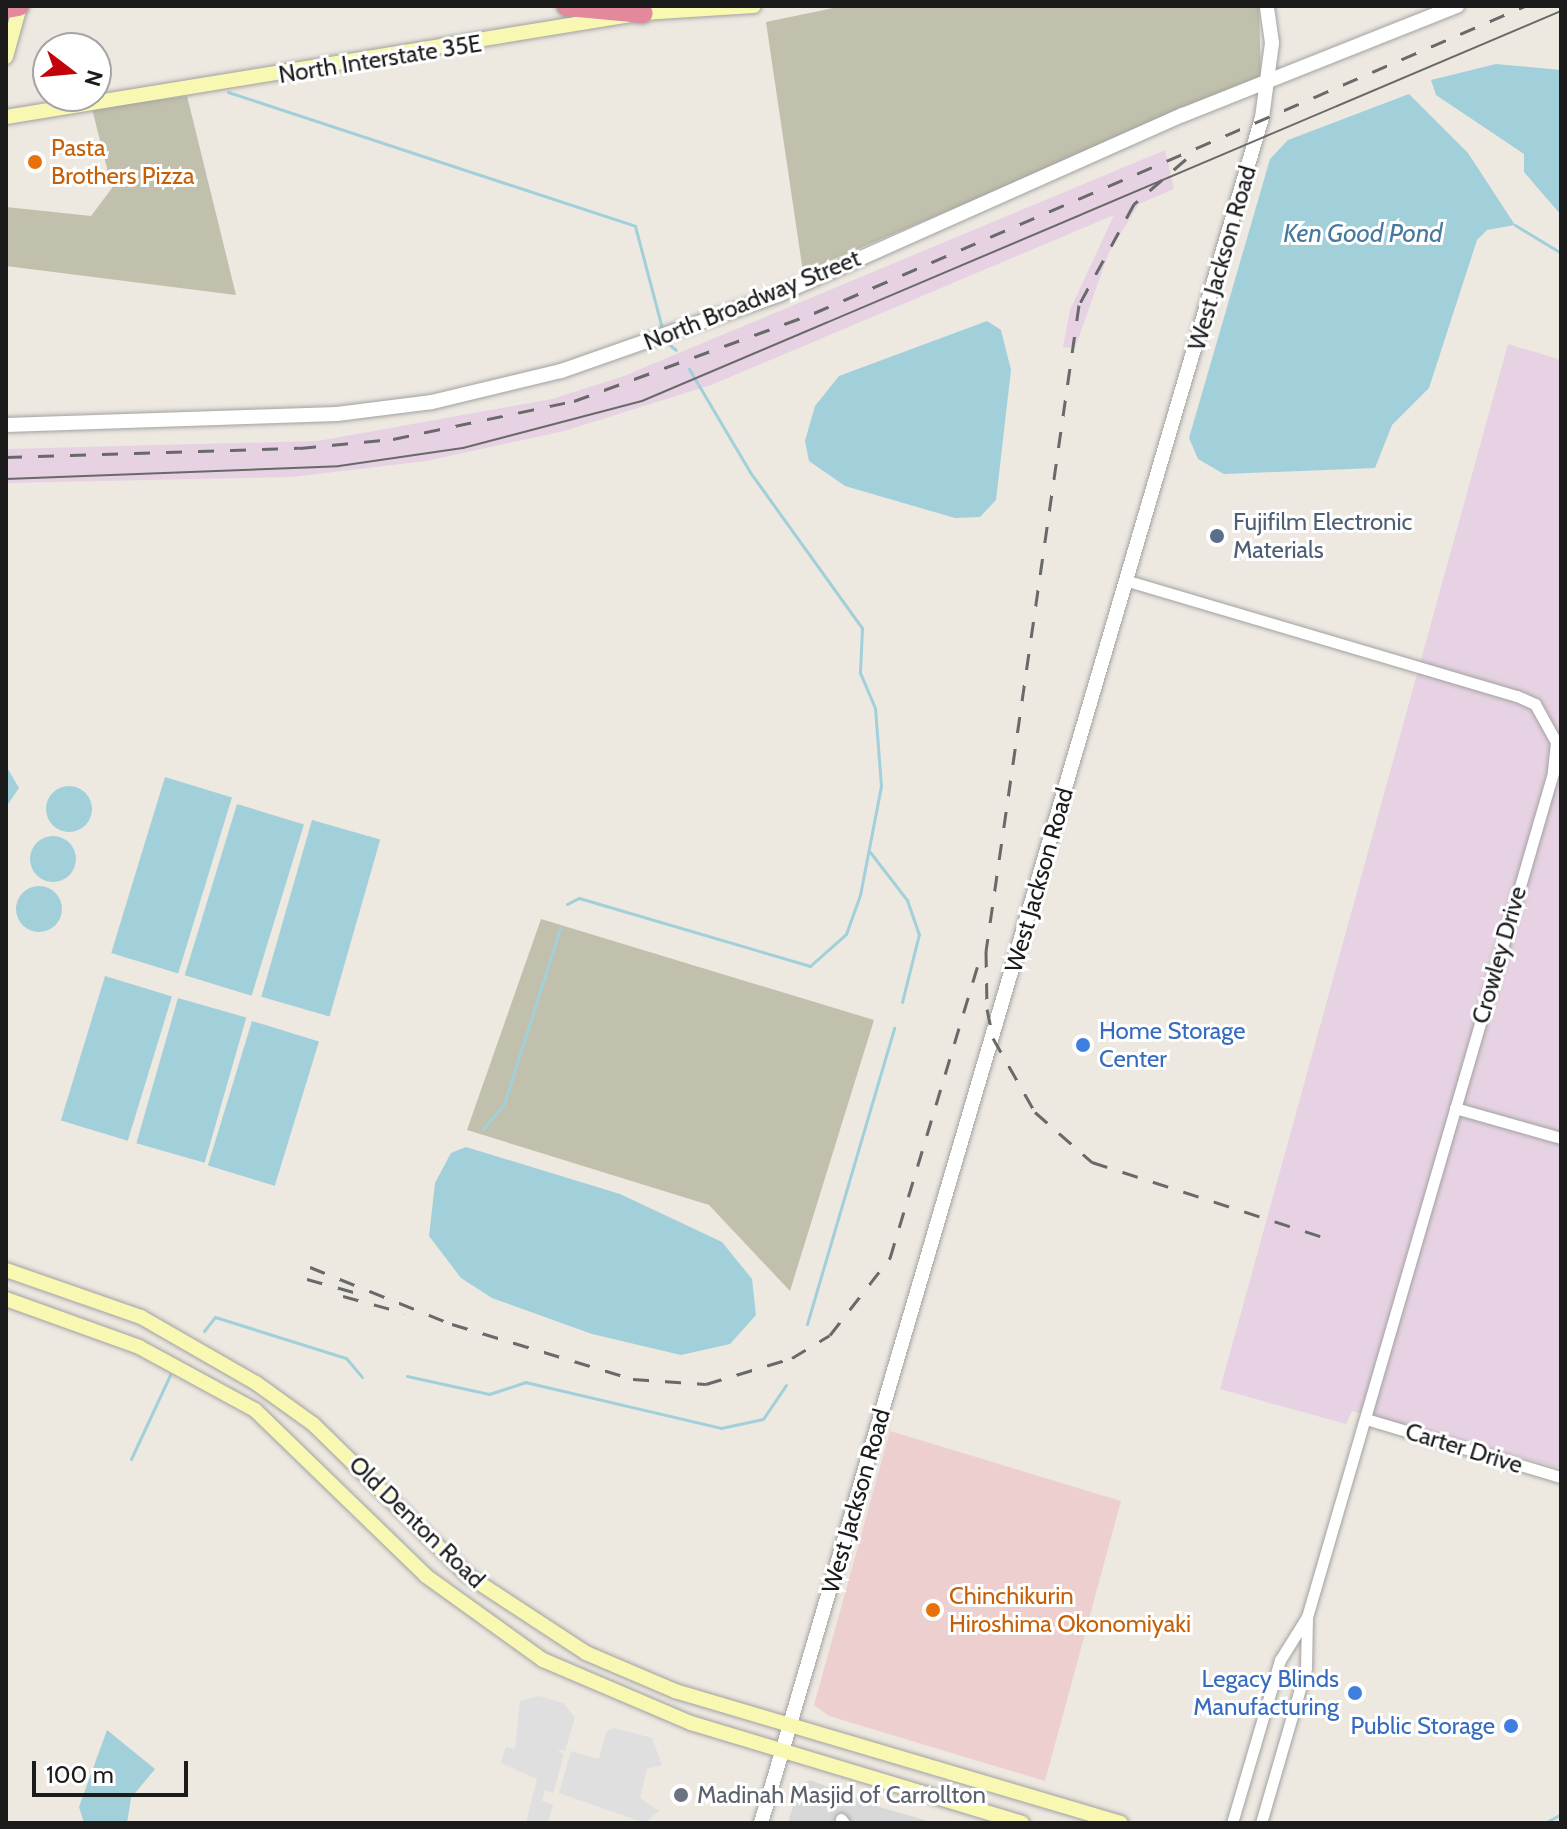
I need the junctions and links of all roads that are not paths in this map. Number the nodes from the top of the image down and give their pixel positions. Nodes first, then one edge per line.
1 (20, 6) edge
2 (567, 6) edge
3 (754, 6) edge
4 (1267, 6) edge
5 (1457, 6) edge
6 (6, 8) edge
7 (643, 13) junction
8 (6, 57) edge
9 (1270, 82) junction
10 (6, 117) edge
11 (6, 425) edge
12 (1128, 581) junction
13 (1556, 725) edge
14 (1455, 1108) junction
15 (1561, 1138) edge
16 (6, 1270) edge
17 (6, 1299) edge
18 (1366, 1419) junction
19 (344, 1452) junction
20 (324, 1470) junction
21 (1561, 1477) edge
22 (1307, 1617) junction
23 (790, 1725) junction
24 (783, 1750) junction
25 (984, 1817) edge
26 (761, 1823) edge
27 (1022, 1823) edge
28 (1121, 1823) edge
29 (1232, 1823) edge
30 (1261, 1823) edge

1 - 6 highway
1 - 8 main road
2 - 7 highway
3 - 7 main road, North Interstate 35E
4 - 9 street, West Jackson Road
5 - 9 street, North Broadway Street
7 - 10 main road, North Interstate 35E
9 - 11 street, North Broadway Street
9 - 12 street, West Jackson Road
12 - 13 street, Crowley Drive
12 - 23 street, West Jackson Road
13 - 14 street, Crowley Drive
14 - 15 street
14 - 18 street, Crowley Drive
16 - 19 main road, Old Denton Road
17 - 20 main road, Old Denton Road
18 - 21 street, Carter Drive
18 - 22 street, Crowley Drive
19 - 20 main road
19 - 23 main road, Old Denton Road
20 - 24 main road, Old Denton Road
22 - 29 street, Crowley Drive
22 - 30 street, Crowley Drive
23 - 24 street, West Jackson Road
23 - 28 main road, Old Denton Road
24 - 25 main road, Old Denton Road
24 - 26 street, West Jackson Road
25 - 27 main road, Old Denton Road

